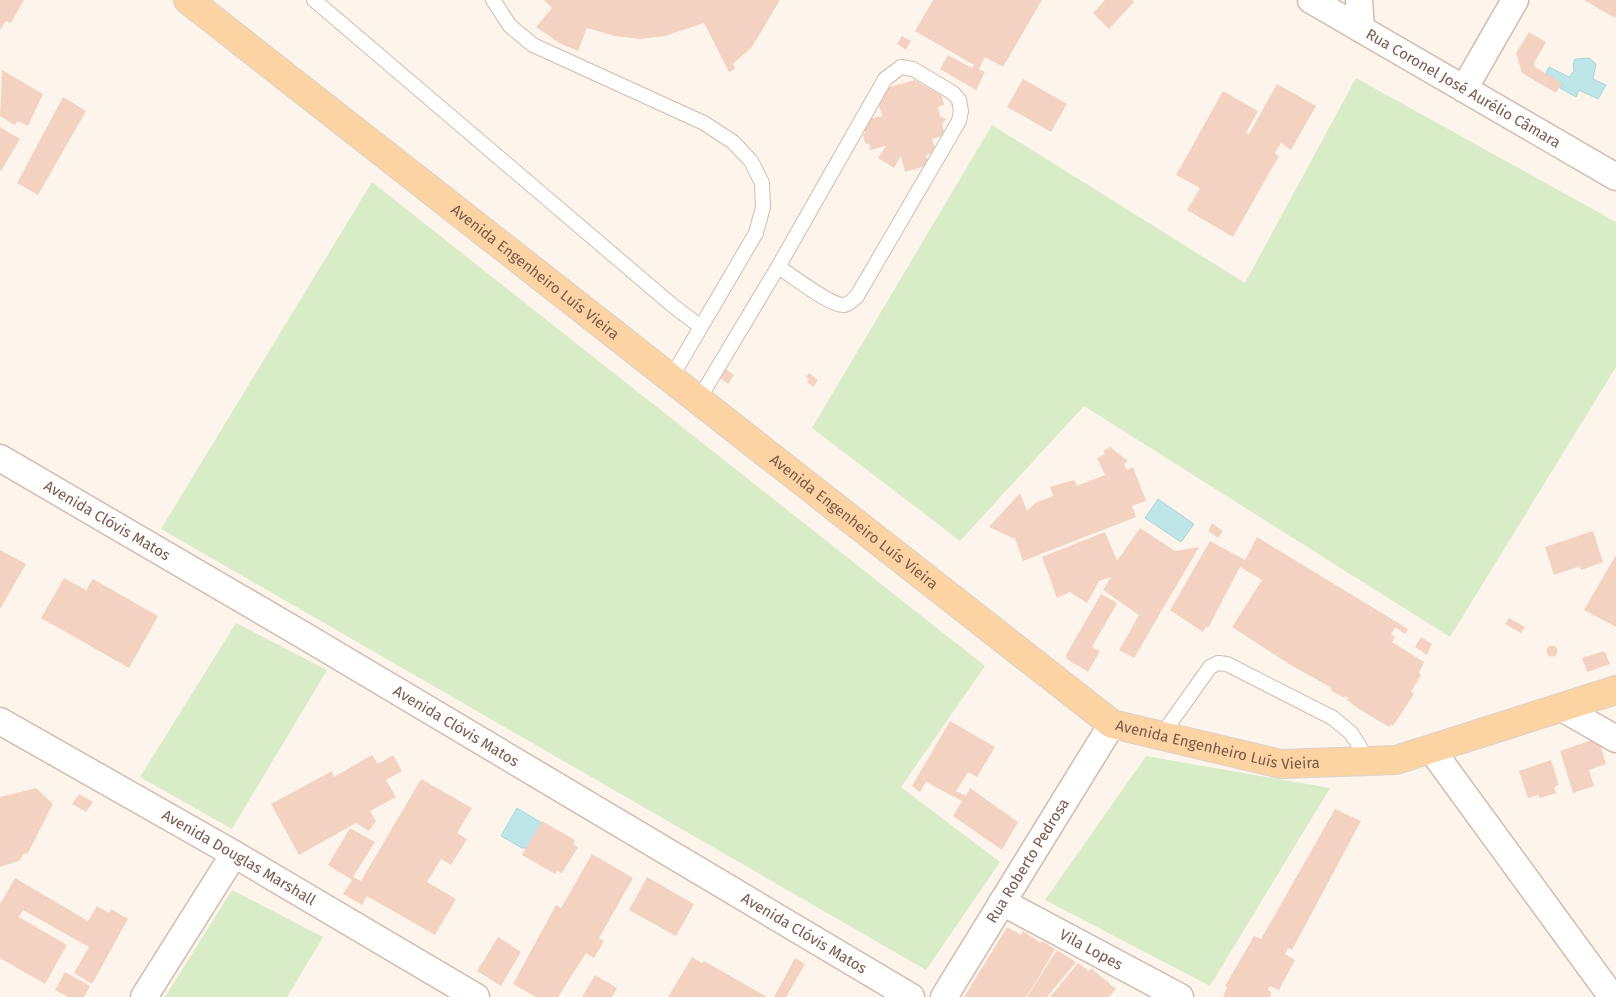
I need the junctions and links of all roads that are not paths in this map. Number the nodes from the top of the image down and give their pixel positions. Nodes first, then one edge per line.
1 (188, 0) edge
2 (314, 0) edge
3 (493, 0) edge
4 (1311, 0) edge
5 (1359, 0) edge
6 (1515, 0) edge
7 (1361, 29) junction
8 (1464, 89) junction
9 (1616, 177) edge
10 (778, 267) junction
11 (701, 327) junction
12 (671, 378) junction
13 (699, 399) junction
14 (0, 458) edge
15 (1616, 690) edge
16 (1562, 708) junction
17 (0, 721) edge
18 (1112, 724) junction
19 (1160, 736) junction
20 (1616, 740) edge
21 (1432, 749) junction
22 (1361, 760) junction
23 (234, 854) junction
24 (1002, 902) junction
25 (1607, 990) dead end
26 (144, 997) edge
27 (476, 997) edge
28 (911, 997) edge
29 (944, 997) edge
30 (1180, 997) edge

1 - 12 main road, Avenida Engenheiro Luís Vieira
2 - 11 lane
3 - 11 lane
4 - 7 street, Rua Coronel José Aurélio Câmara
5 - 7 street
6 - 8 street
7 - 8 street, Rua Coronel José Aurélio Câmara
8 - 9 street, Rua Coronel José Aurélio Câmara
10 - 10 lane
10 - 13 lane
11 - 12 lane
12 - 13 main road, Avenida Engenheiro Luís Vieira
13 - 18 main road, Avenida Engenheiro Luís Vieira
14 - 28 street, Avenida Clóvis Matos
15 - 16 main road, Avenida Engenheiro Luís Vieira
16 - 20 street
16 - 21 main road, Avenida Engenheiro Luís Vieira
17 - 23 street, Avenida Douglas Marshall
18 - 19 main road, Avenida Engenheiro Luís Vieira
18 - 24 street, Rua Roberto Pedrosa
19 - 22 main road, Avenida Engenheiro Luís Vieira
19 - 22 lane
21 - 22 main road, Avenida Engenheiro Luís Vieira
21 - 25 street
23 - 26 street
23 - 27 street, Avenida Douglas Marshall
24 - 29 street, Rua Roberto Pedrosa
24 - 30 street, Vila Lopes

